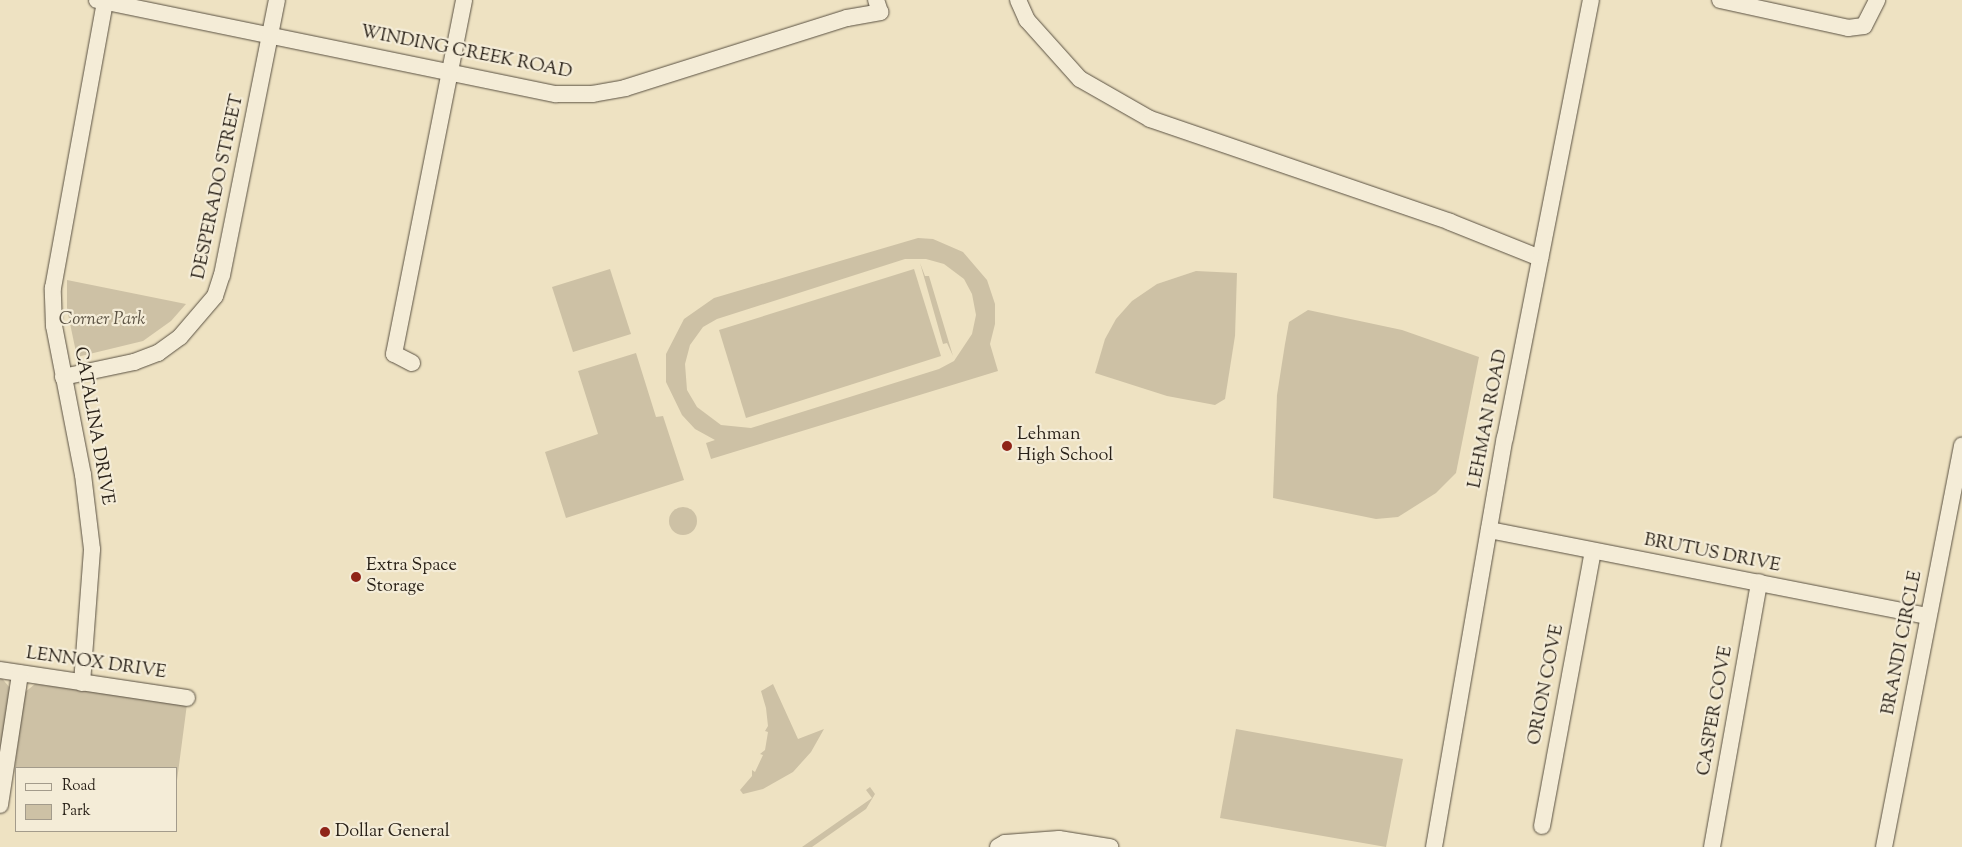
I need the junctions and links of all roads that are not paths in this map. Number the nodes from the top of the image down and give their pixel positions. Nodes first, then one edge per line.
1 (277, 0) edge
2 (464, 0) edge
3 (1018, 0) edge
4 (1591, 0) edge
5 (1720, 0) edge
6 (1877, 0) edge
7 (101, 1) edge
8 (878, 6) edge
9 (272, 35) junction
10 (449, 72) junction
11 (1540, 258) junction
12 (412, 363) dead end
13 (63, 377) junction
14 (1962, 446) edge
15 (1955, 515) edge
16 (1489, 530) junction
17 (1592, 552) junction
18 (1759, 582) junction
19 (1928, 616) junction
20 (0, 670) edge
21 (20, 674) junction
22 (82, 683) junction
23 (187, 698) dead end
24 (0, 805) edge
25 (1542, 826) dead end
26 (998, 847) edge
27 (1110, 847) edge
28 (1434, 847) edge
29 (1712, 847) edge
30 (1884, 847) edge

1 - 9 street, DESPERADO STREET
2 - 10 street
3 - 11 street
4 - 11 street, LEHMAN ROAD
5 - 6 street
7 - 9 street, WINDING CREEK ROAD
7 - 13 street, CATALINA DRIVE
8 - 10 street, WINDING CREEK ROAD
9 - 10 street, WINDING CREEK ROAD
9 - 13 street, DESPERADO STREET
10 - 12 street
11 - 16 street, LEHMAN ROAD
13 - 22 street, CATALINA DRIVE
14 - 15 street, BRANDI CIRCLE
15 - 19 street, BRANDI CIRCLE
16 - 17 street, BRUTUS DRIVE
16 - 28 street, LEHMAN ROAD
17 - 18 street, BRUTUS DRIVE
17 - 25 street, ORION COVE
18 - 19 street, BRUTUS DRIVE
18 - 29 street, CASPER COVE
19 - 30 street, BRANDI CIRCLE
20 - 21 street, LENNOX DRIVE
21 - 22 street, LENNOX DRIVE
21 - 24 street
22 - 23 street, LENNOX DRIVE
26 - 27 street

